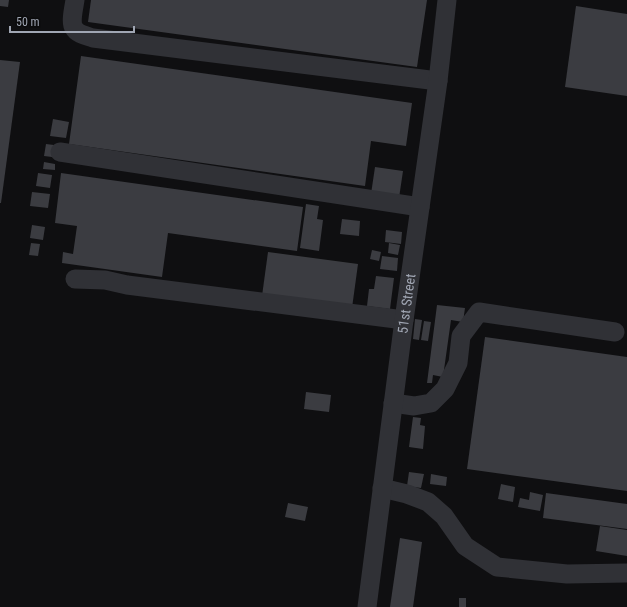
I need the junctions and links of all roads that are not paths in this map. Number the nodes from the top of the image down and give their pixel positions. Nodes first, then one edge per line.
1 (75, 0) edge
2 (447, 0) edge
3 (438, 81) junction
4 (60, 152) dead end
5 (420, 207) junction
6 (75, 279) dead end
7 (404, 320) junction
8 (615, 332) dead end
9 (394, 403) junction
10 (382, 488) junction
11 (627, 573) edge
12 (367, 607) edge

1 - 3 street
2 - 3 street, 51st Street
3 - 5 street, 51st Street
4 - 5 street
5 - 7 street, 51st Street
6 - 7 street
7 - 9 street, 51st Street
8 - 9 street
9 - 10 street, 51st Street
10 - 11 street
10 - 12 street, 51st Street

